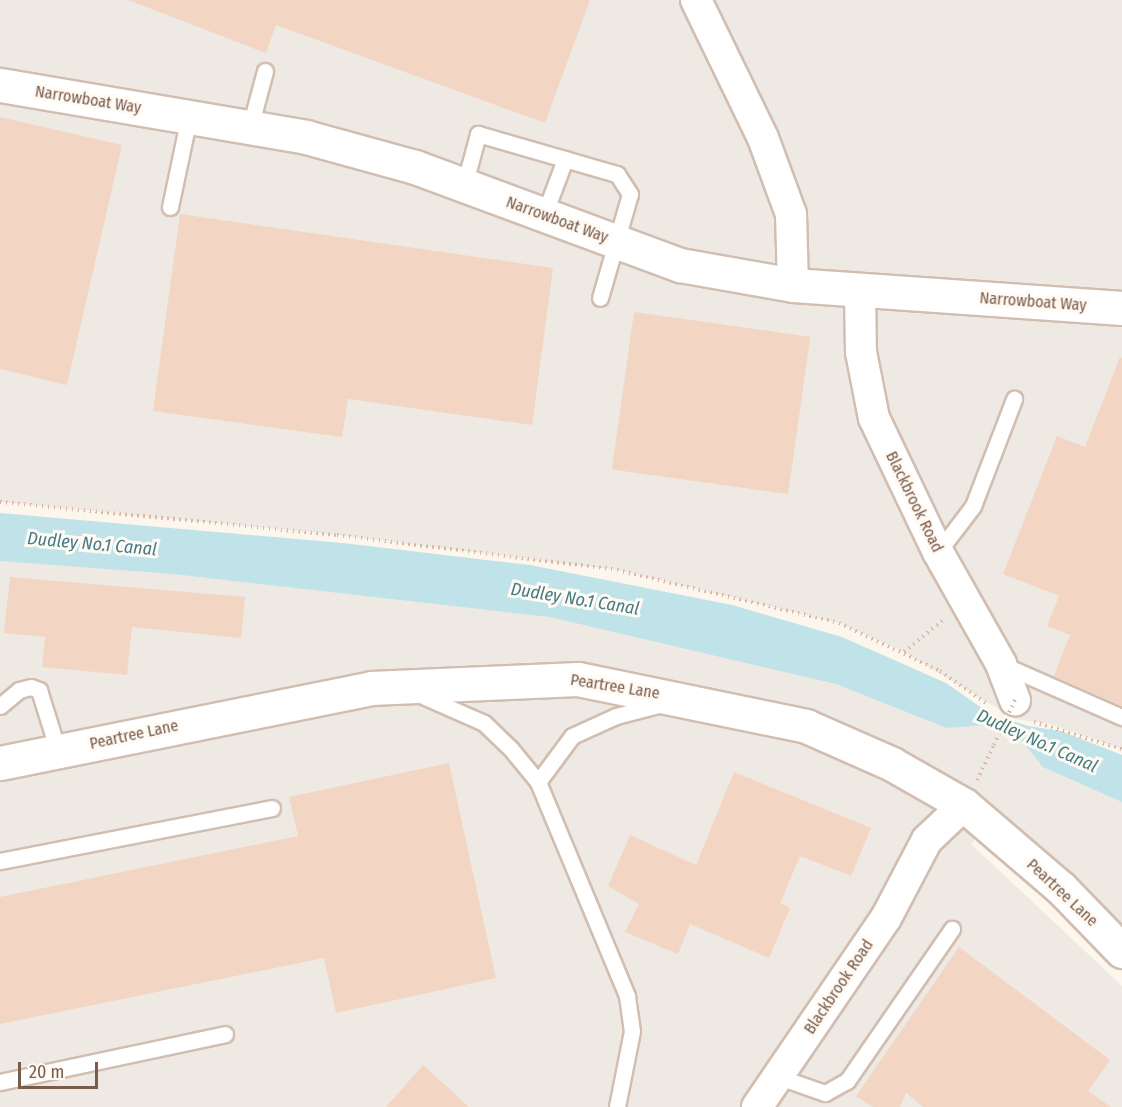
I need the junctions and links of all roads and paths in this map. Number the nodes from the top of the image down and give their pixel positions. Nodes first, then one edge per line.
1 (696, 0) edge
2 (265, 71) dead end
3 (0, 86) edge
4 (189, 117) junction
5 (250, 128) junction
6 (565, 159) junction
7 (464, 186) junction
8 (170, 207) dead end
9 (544, 215) junction
10 (614, 241) junction
11 (793, 285) junction
12 (860, 291) junction
13 (600, 298) dead end
14 (1122, 308) edge
15 (1014, 399) dead end
16 (0, 502) edge
17 (938, 552) junction
18 (971, 610) junction
19 (904, 652) junction
20 (1001, 664) junction
21 (405, 687) junction
22 (682, 698) junction
23 (0, 706) edge
24 (1009, 712) junction
25 (1122, 717) edge
26 (1122, 749) edge
27 (58, 751) junction
28 (0, 764) edge
29 (538, 782) junction
30 (964, 806) junction
31 (272, 808) dead end
32 (0, 861) edge
33 (952, 928) dead end
34 (1122, 951) edge
35 (225, 1034) dead end
36 (779, 1077) junction
37 (0, 1082) edge
38 (617, 1107) edge
39 (757, 1107) edge

1 - 11 street
2 - 5 lane
3 - 4 street, Narrowboat Way
4 - 5 street, Narrowboat Way
4 - 8 lane
5 - 7 street, Narrowboat Way
6 - 7 lane
6 - 9 lane
6 - 10 lane
7 - 9 street, Narrowboat Way
9 - 10 street, Narrowboat Way
10 - 11 street, Narrowboat Way
10 - 13 lane
11 - 12 street, Narrowboat Way
12 - 14 street, Narrowboat Way
12 - 17 street, Blackbrook Road
15 - 17 lane
16 - 19 path
17 - 18 street, Blackbrook Road
18 - 19 path
18 - 20 street, Blackbrook Road
19 - 24 path
20 - 24 street, Blackbrook Road
20 - 25 lane
21 - 22 street, Peartree Lane
21 - 27 street, Peartree Lane
21 - 29 lane
22 - 29 lane
22 - 30 street, Peartree Lane
23 - 27 lane
24 - 26 path
24 - 30 path, bridge
27 - 28 street, Peartree Lane
29 - 38 lane
30 - 34 street, Peartree Lane
30 - 36 street, Blackbrook Road
31 - 32 lane
33 - 36 lane
35 - 37 lane
36 - 39 street, Blackbrook Road

